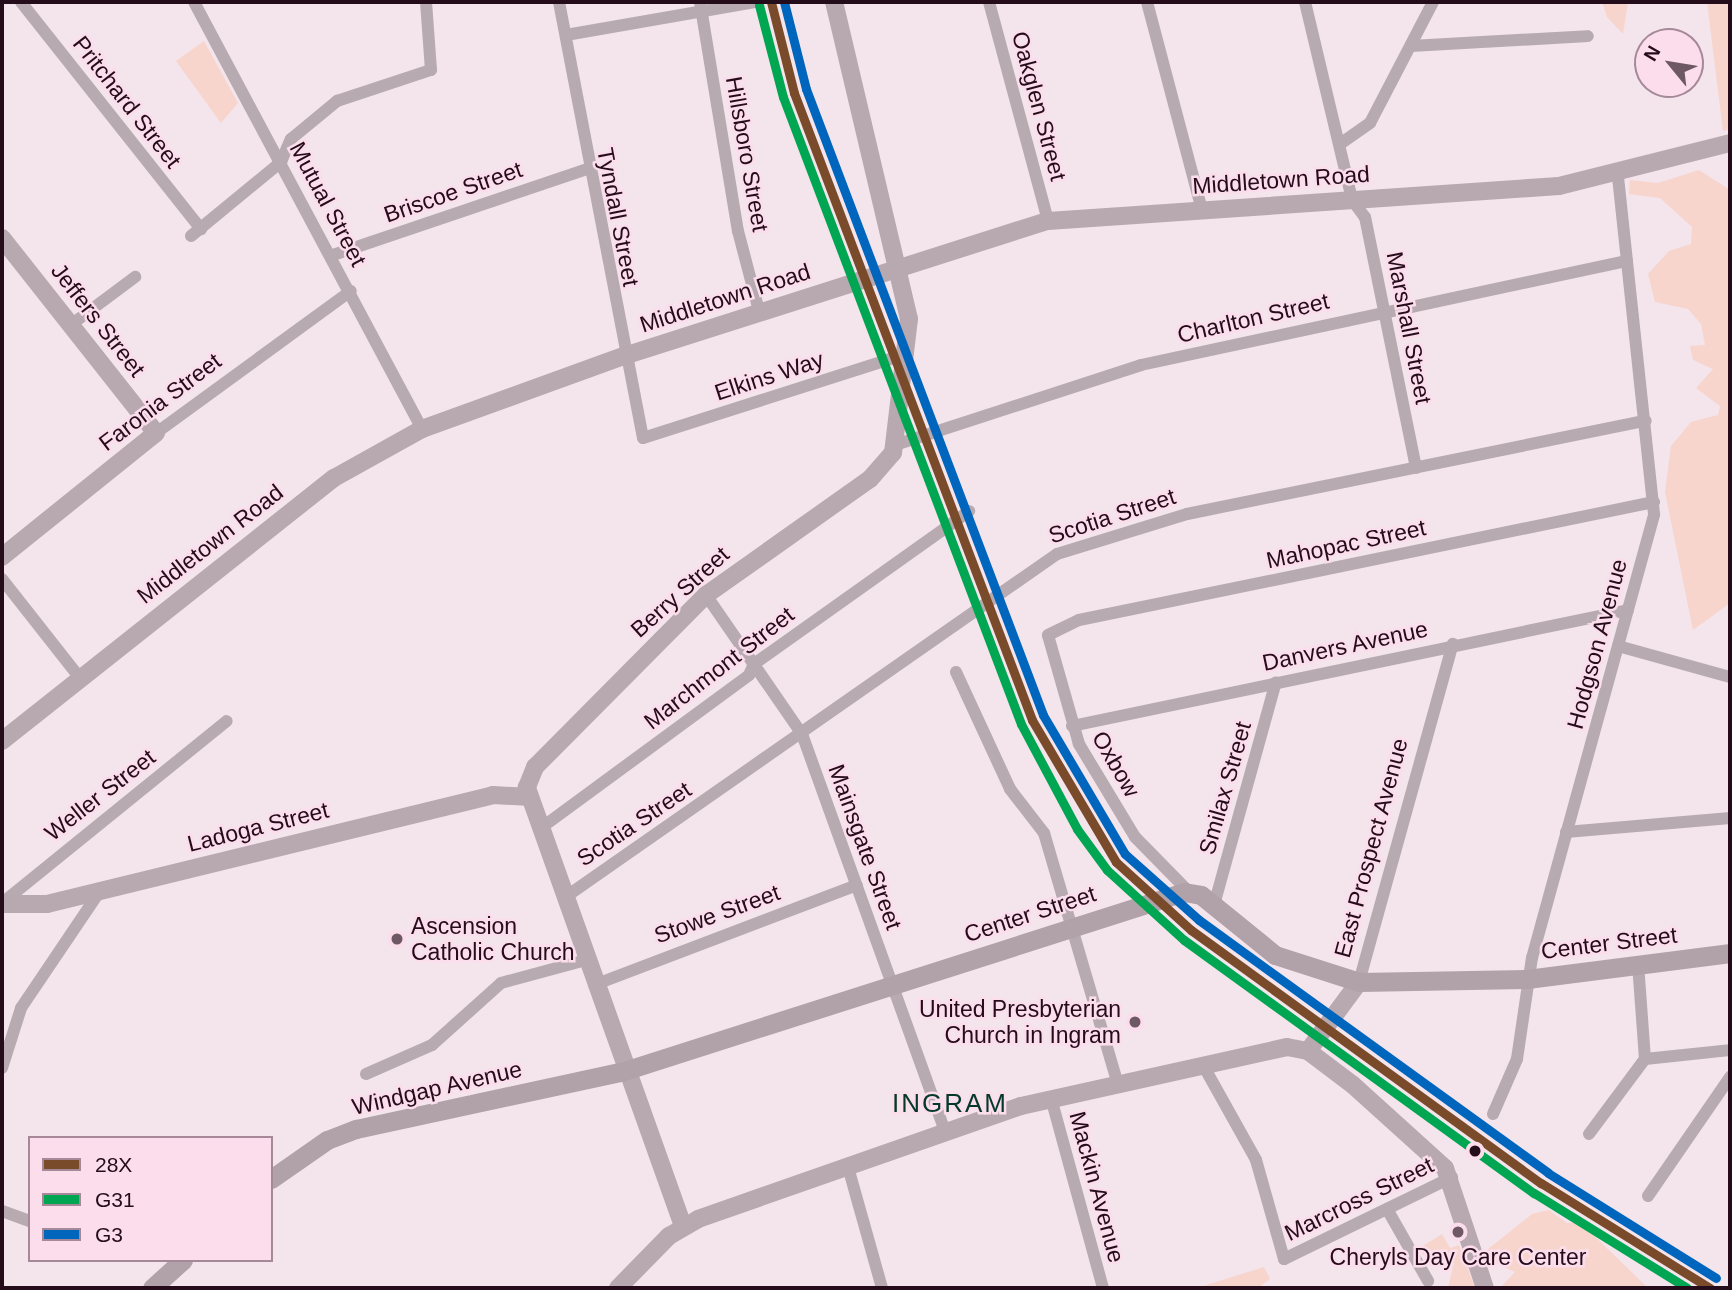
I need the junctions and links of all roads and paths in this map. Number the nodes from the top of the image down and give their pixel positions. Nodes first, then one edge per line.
1 (21, 2) edge
2 (194, 2) edge
3 (426, 2) edge
4 (559, 2) edge
5 (756, 2) edge
6 (834, 2) edge
7 (989, 2) edge
8 (1147, 2) edge
9 (1305, 2) edge
10 (1433, 2) edge
11 (701, 7) edge
12 (566, 35) junction
13 (1588, 36) dead end
14 (1411, 46) junction
15 (1730, 143) edge
16 (1340, 144) junction
17 (281, 162) junction
18 (587, 169) junction
19 (1618, 175) junction
20 (1352, 200) junction
21 (1202, 210) junction
22 (1048, 221) junction
23 (2, 238) edge
24 (333, 255) junction
25 (1627, 261) junction
26 (902, 268) junction
27 (135, 277) dead end
28 (351, 291) junction
29 (1383, 310) junction
30 (759, 312) junction
31 (72, 324) junction
32 (907, 354) junction
33 (624, 356) junction
34 (1646, 421) junction
35 (422, 429) junction
36 (156, 433) junction
37 (643, 438) joint
38 (895, 445) junction
39 (1416, 468) junction
40 (1654, 502) junction
41 (969, 511) dead end
42 (2, 556) edge
43 (2, 579) edge
44 (706, 595) junction
45 (1628, 610) junction
46 (1048, 635) joint
47 (1453, 644) junction
48 (1618, 646) junction
49 (754, 664) junction
50 (956, 672) dead end
51 (1730, 677) edge
52 (80, 678) junction
53 (1276, 682) junction
54 (227, 721) dead end
55 (1072, 726) junction
56 (802, 734) junction
57 (2, 741) edge
58 (526, 797) junction
59 (1730, 818) edge
60 (541, 828) junction
61 (1566, 832) junction
62 (857, 885) junction
63 (100, 891) junction
64 (1183, 893) junction
65 (564, 898) junction
66 (2, 904) edge
67 (1214, 905) junction
68 (1074, 926) junction
69 (1730, 953) edge
70 (586, 960) junction
71 (1639, 963) junction
72 (1527, 979) junction
73 (1359, 982) junction
74 (891, 984) junction
75 (594, 985) junction
76 (1313, 1044) junction
77 (1730, 1051) edge
78 (1645, 1059) junction
79 (1203, 1065) junction
80 (2, 1068) edge
81 (624, 1071) junction
82 (366, 1074) dead end
83 (1730, 1077) edge
84 (1117, 1081) junction
85 (1051, 1098) junction
86 (1493, 1114) dead end
87 (946, 1133) junction
88 (1589, 1134) dead end
89 (848, 1167) junction
90 (1452, 1177) junction
91 (273, 1178) edge
92 (1648, 1196) dead end
93 (1387, 1209) junction
94 (2, 1211) edge
95 (28, 1220) edge
96 (683, 1226) junction
97 (181, 1262) edge
98 (1428, 1281) dead end
99 (152, 1288) edge
100 (618, 1288) edge
101 (882, 1288) edge
102 (1103, 1288) edge
103 (1485, 1288) edge

1 - 17 street, Pritchard Street
2 - 17 street, Mutual Street
3 - 17 street
4 - 12 street, Tyndall Street
5 - 11 street
6 - 26 street, Berry Street
7 - 22 street, Oakglen Street
8 - 21 street
9 - 16 street, Marshall Street
10 - 14 street
11 - 12 street
11 - 30 street, Hillsboro Street
12 - 18 street, Tyndall Street
13 - 14 street
14 - 16 street
15 - 19 street, Middletown Road
16 - 20 street, Marshall Street
17 - 24 street, Mutual Street
18 - 24 street, Briscoe Street
18 - 33 street, Tyndall Street
19 - 20 street, Middletown Road
19 - 25 street, Hodgson Avenue
20 - 21 street, Middletown Road
20 - 29 street, Marshall Street
21 - 22 street, Middletown Road
22 - 26 street, Middletown Road
23 - 31 street, Jeffers Street
24 - 28 street, Mutual Street
25 - 29 street, Charlton Street
25 - 34 street, Hodgson Avenue
26 - 30 street, Middletown Road
26 - 32 street, Berry Street
27 - 31 street
28 - 35 street, Mutual Street
28 - 36 street, Faronia Street
29 - 38 street, Charlton Street
29 - 39 street, Marshall Street
30 - 33 street, Middletown Road
31 - 36 street, Jeffers Street
32 - 37 street, Elkins Way
32 - 38 street, Berry Street
33 - 35 street, Middletown Road
33 - 37 street, Tyndall Street
34 - 39 street, Scotia Street
34 - 40 street, Hodgson Avenue
35 - 52 street, Middletown Road
36 - 42 street, Faronia Street
38 - 44 street, Berry Street
39 - 56 street, Scotia Street
40 - 45 street, Hodgson Avenue
40 - 46 street, Mahopac Street
41 - 49 street, Marchmont Street
43 - 52 street
44 - 49 street, Mainsgate Street
44 - 58 street, Berry Street
45 - 47 street, Danvers Avenue
45 - 48 street, Hodgson Avenue
46 - 55 street, Oxbow
47 - 53 street, Danvers Avenue
47 - 73 street, East Prospect Avenue
48 - 51 street
48 - 61 street, Hodgson Avenue
49 - 56 street, Mainsgate Street
49 - 60 street, Marchmont Street
50 - 68 street
52 - 57 street, Middletown Road
53 - 55 street, Danvers Avenue
53 - 67 street, Smilax Street
54 - 66 street, Weller Street
55 - 64 street, Oxbow
56 - 62 street, Mainsgate Street
56 - 65 street, Scotia Street
58 - 60 street
58 - 63 street, Ladoga Street
59 - 61 street
60 - 65 street
61 - 72 street, Hodgson Avenue
62 - 74 street, Mainsgate Street
62 - 75 street, Stowe Street
63 - 66 street, Ladoga Street
63 - 80 street
64 - 67 main road, Center Street
64 - 68 main road, Center Street
65 - 70 street
67 - 73 main road, Center Street
68 - 74 main road, Center Street
68 - 84 street
69 - 71 main road, Center Street
70 - 75 street
70 - 82 street
71 - 72 main road, Center Street
71 - 78 street
72 - 73 main road, Center Street
72 - 86 street, Hodgson Avenue
73 - 76 street, East Prospect Avenue
74 - 81 main road, Center Street
74 - 87 street, Mainsgate Street
75 - 81 street
76 - 79 street
76 - 90 street
77 - 78 street
78 - 88 street
79 - 84 street
79 - 93 street, Marcross Street
81 - 91 main road, Windgap Avenue
81 - 96 street
83 - 92 street
84 - 85 street
85 - 87 street
85 - 102 street, Mackin Avenue
87 - 89 street
89 - 96 street
89 - 101 street
90 - 93 street, Marcross Street
90 - 103 street
93 - 98 street
94 - 95 street
96 - 100 street
97 - 99 main road

